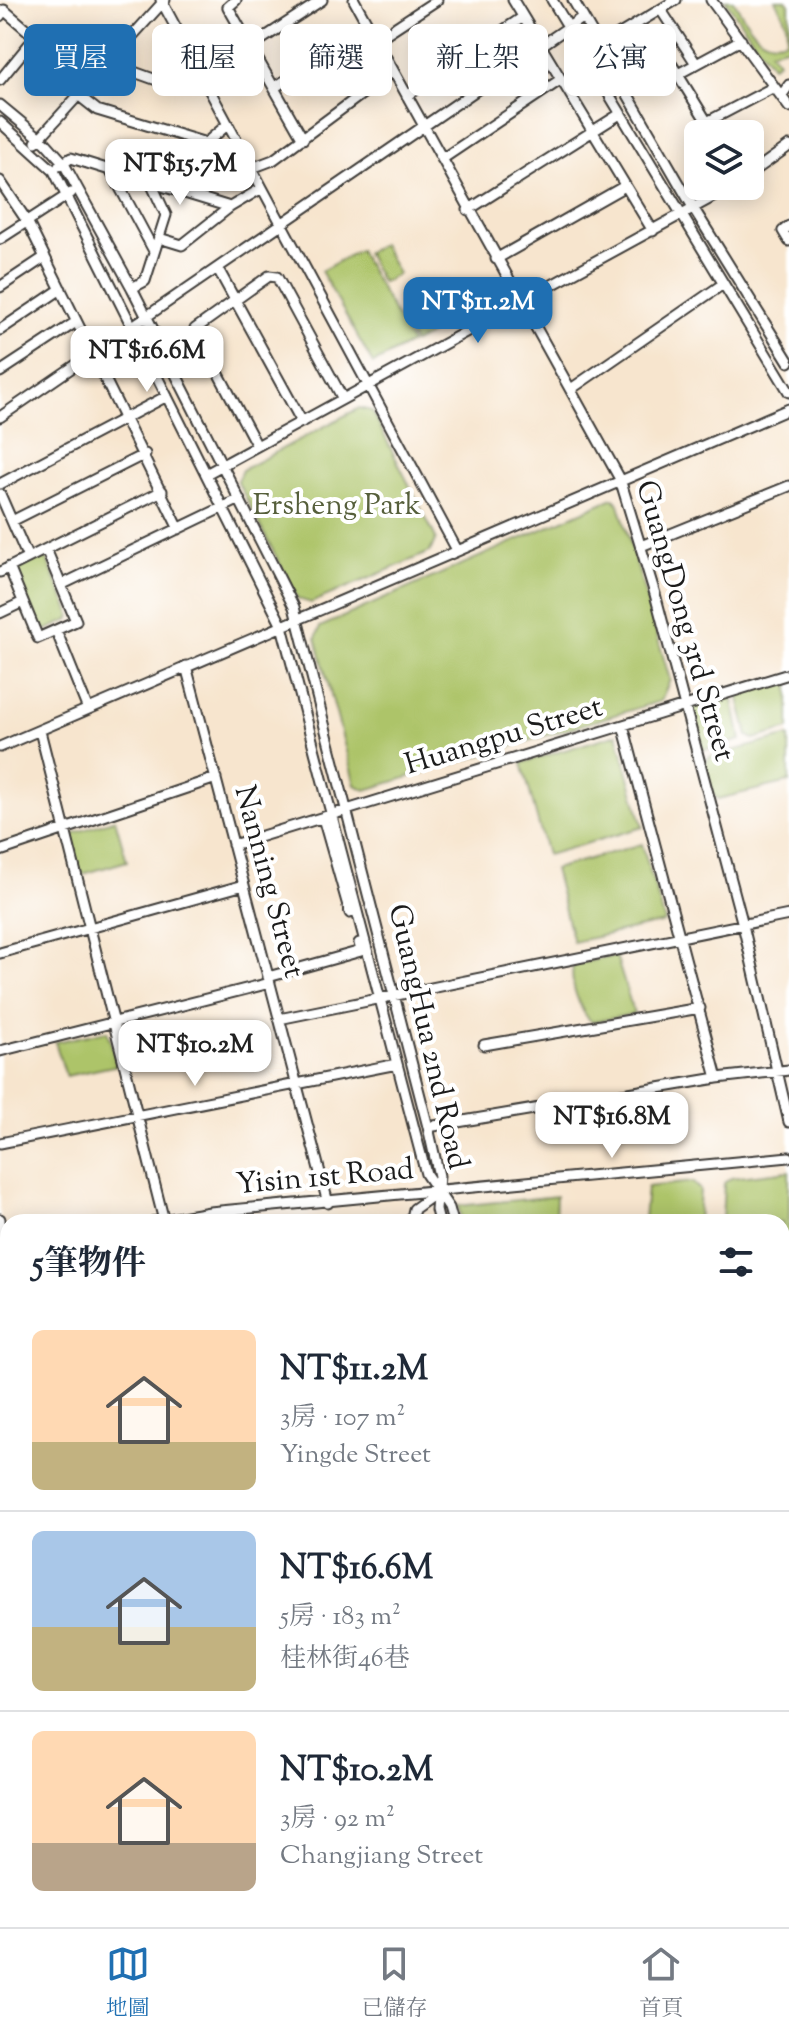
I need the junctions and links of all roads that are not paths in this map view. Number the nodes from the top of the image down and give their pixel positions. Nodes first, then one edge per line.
1 (236, 0) edge
2 (322, 0) edge
3 (354, 0) edge
4 (437, 0) edge
5 (513, 0) edge
6 (552, 0) edge
7 (573, 0) edge
8 (676, 0) edge
9 (711, 0) edge
10 (163, 1) edge
11 (661, 10) junction
12 (2, 13) edge
13 (523, 17) junction
14 (583, 17) junction
15 (237, 24) edge
16 (366, 24) edge
17 (527, 24) edge
18 (566, 24) edge
19 (572, 24) edge
20 (587, 24) edge
21 (637, 24) edge
22 (24, 29) edge
23 (392, 30) edge
24 (136, 31) edge
25 (264, 38) edge
26 (741, 40) junction
27 (24, 51) edge
28 (548, 60) edge
29 (695, 62) junction
30 (264, 71) edge
31 (393, 71) joint
32 (0, 80) edge
33 (560, 80) junction
34 (280, 84) edge
35 (789, 85) edge
36 (774, 87) junction
37 (274, 88) junction
38 (77, 96) edge
39 (79, 96) edge
40 (407, 96) junction
41 (468, 96) edge
42 (609, 96) edge
43 (629, 96) edge
44 (781, 96) junction
45 (0, 105) edge
46 (789, 107) edge
47 (620, 114) junction
48 (0, 122) edge
49 (227, 125) junction
50 (424, 126) junction
51 (593, 131) junction
52 (40, 137) junction
53 (303, 139) junction
54 (206, 143) junction
55 (789, 146) edge
56 (31, 148) junction
57 (442, 159) junction
58 (63, 162) junction
59 (764, 164) edge
60 (252, 168) junction
61 (110, 169) junction
62 (54, 171) junction
63 (150, 181) junction
64 (2, 186) edge
65 (625, 186) junction
66 (262, 188) junction
67 (78, 189) junction
68 (196, 194) junction
69 (67, 196) junction
70 (709, 200) edge
71 (230, 207) junction
72 (694, 209) junction
73 (468, 210) junction
74 (682, 215) junction
75 (27, 221) junction
76 (282, 224) junction
77 (789, 226) edge
78 (653, 231) junction
79 (159, 238) junction
80 (0, 239) edge
81 (789, 241) edge
82 (154, 251) junction
83 (45, 257) junction
84 (496, 259) junction
85 (218, 269) junction
86 (723, 284) junction
87 (0, 287) edge
88 (132, 288) junction
89 (61, 289) junction
90 (236, 300) junction
91 (521, 303) junction
92 (147, 317) junction
93 (76, 322) junction
94 (132, 327) junction
95 (0, 330) edge
96 (93, 354) junction
97 (789, 362) edge
98 (0, 372) edge
99 (367, 387) junction
100 (571, 389) junction
101 (789, 392) edge
102 (167, 396) junction
103 (343, 399) junction
104 (789, 409) edge
105 (126, 416) junction
106 (0, 417) edge
107 (302, 422) junction
108 (257, 446) junction
109 (145, 454) junction
110 (221, 466) junction
111 (206, 474) junction
112 (620, 479) junction
113 (0, 484) edge
114 (789, 486) edge
115 (162, 491) junction
116 (0, 494) edge
117 (238, 500) junction
118 (222, 507) junction
119 (12, 521) junction
120 (179, 529) junction
121 (641, 546) junction
122 (46, 549) junction
123 (457, 550) junction
124 (28, 558) junction
125 (5, 569) edge
126 (61, 585) junction
127 (23, 602) junction
128 (0, 613) edge
129 (299, 620) junction
130 (282, 626) junction
131 (56, 630) junction
132 (186, 666) junction
133 (789, 674) edge
134 (685, 706) junction
135 (87, 707) junction
136 (623, 725) junction
137 (40, 731) junction
138 (0, 747) edge
139 (216, 778) junction
140 (346, 810) junction
141 (327, 816) junction
142 (65, 828) junction
143 (233, 845) junction
144 (0, 851) edge
145 (244, 885) junction
146 (368, 896) junction
147 (353, 901) junction
148 (789, 915) edge
149 (743, 925) junction
150 (90, 926) junction
151 (681, 938) junction
152 (361, 951) junction
153 (0, 953) edge
154 (269, 980) junction
155 (394, 996) junction
156 (377, 999) junction
157 (700, 1008) junction
158 (279, 1019) junction
159 (114, 1023) junction
160 (484, 1045) dead end
161 (0, 1051) edge
162 (397, 1064) junction
163 (789, 1070) edge
164 (778, 1071) junction
165 (717, 1078) junction
166 (297, 1085) junction
167 (138, 1116) junction
168 (789, 1122) edge
169 (428, 1127) junction
170 (0, 1143) edge
171 (789, 1157) edge
172 (438, 1192) junction
173 (328, 1203) junction
174 (162, 1214) edge
175 (235, 1214) edge
176 (413, 1214) edge
177 (437, 1214) edge
178 (449, 1214) edge

1 - 15 street
2 - 25 street
3 - 16 street, GuangDong 3rd Street
4 - 23 street
5 - 13 street
6 - 18 street
7 - 14 street
8 - 11 street
9 - 26 street
10 - 24 street
10 - 49 street
11 - 21 street
11 - 29 street
12 - 22 street
13 - 17 street
13 - 40 street
14 - 19 street
14 - 20 street
26 - 29 street
26 - 36 street
27 - 32 street
28 - 33 street
29 - 36 street
30 - 37 street
31 - 40 street, GuangDong 3rd Street
31 - 53 street
33 - 51 street
33 - 57 street
34 - 37 street
35 - 44 street
36 - 44 street
37 - 53 street
38 - 52 street
39 - 54 street
40 - 50 street, GuangDong 3rd Street
41 - 50 street
42 - 47 street
43 - 72 street
44 - 46 street
45 - 52 street, GuangHua 2nd Road
47 - 51 street
47 - 74 street
48 - 56 street, GuangHua 2nd Road
49 - 54 street
49 - 60 street
50 - 57 street, GuangDong 3rd Street
50 - 76 street
51 - 65 street
51 - 73 street
52 - 56 street
52 - 58 street, GuangHua 2nd Road
53 - 60 street
54 - 68 street
55 - 59 street
56 - 62 street, GuangHua 2nd Road
57 - 73 street, GuangDong 3rd Street
58 - 61 street
58 - 62 street
58 - 67 street, GuangHua 2nd Road
60 - 66 street
61 - 63 street
61 - 82 street
62 - 69 street, GuangHua 2nd Road
63 - 68 street
63 - 79 street
64 - 75 street
65 - 78 street
65 - 84 street
66 - 71 street
66 - 76 street
67 - 69 street
67 - 88 street, GuangHua 2nd Road
68 - 71 street
69 - 75 street
69 - 94 street, GuangHua 2nd Road
70 - 72 street
71 - 79 street
72 - 74 street
72 - 97 street
73 - 84 street, GuangDong 3rd Street
74 - 78 street
74 - 86 street
75 - 80 street
75 - 83 street
76 - 85 street
76 - 99 street
77 - 81 street
78 - 91 street
79 - 82 street
82 - 88 street
83 - 87 street
83 - 89 street
84 - 91 street, GuangDong 3rd Street
85 - 90 street
85 - 92 street
86 - 100 street
86 - 101 street
88 - 92 street, GuangHua 2nd Road
89 - 93 street
89 - 95 street
90 - 103 street
90 - 107 street
90 - 108 street
91 - 99 street
91 - 100 street, GuangDong 3rd Street
92 - 94 street
92 - 110 street, GuangHua 2nd Road
93 - 96 street
93 - 98 street
94 - 96 street
94 - 102 street, GuangHua 2nd Road
96 - 105 street
96 - 106 street
99 - 103 street
99 - 123 street
100 - 112 street, GuangDong 3rd Street
102 - 105 street
102 - 111 street, GuangHua 2nd Road
103 - 107 street
104 - 112 street
105 - 109 street
105 - 113 street
107 - 108 street
108 - 110 street
109 - 115 street
109 - 119 street
110 - 111 street
110 - 117 street, GuangHua 2nd Road
111 - 118 street, GuangHua 2nd Road
112 - 121 street, GuangDong 3rd Street
112 - 123 street
114 - 121 street
115 - 120 street
115 - 122 street
116 - 119 street
117 - 118 street
117 - 129 street, GuangHua 2nd Road
118 - 120 street
118 - 130 street, GuangHua 2nd Road
119 - 124 street
120 - 126 street
121 - 134 street, GuangDong 3rd Street
122 - 124 street
122 - 126 street
123 - 129 street
124 - 125 street
125 - 127 street
126 - 131 street
127 - 128 street
127 - 131 street
129 - 130 street
129 - 140 street, GuangHua 2nd Road
130 - 132 street
130 - 141 street, GuangHua 2nd Road
131 - 135 street
132 - 135 street
132 - 139 street, Nanning Street
133 - 134 street, Huangpu Street
134 - 136 street, Huangpu Street
134 - 149 street, GuangDong 3rd Street
135 - 137 street
136 - 140 street, Huangpu Street
136 - 151 street
137 - 138 street
137 - 142 street
139 - 142 street
139 - 143 street, Nanning Street
140 - 141 street, Huangpu Street
140 - 146 street, GuangHua 2nd Road
141 - 143 street, Huangpu Street
141 - 147 street, GuangHua 2nd Road
141 - 152 street
142 - 144 street
142 - 150 street
143 - 145 street, Nanning Street
145 - 150 street
145 - 154 street, Nanning Street
146 - 147 street, GuangHua 2nd Road
146 - 155 street, GuangHua 2nd Road
147 - 156 street, GuangHua 2nd Road
148 - 149 street
149 - 151 street
149 - 164 street, GuangDong 3rd Street
150 - 153 street
150 - 159 street
151 - 155 street
151 - 157 street
152 - 154 street
152 - 156 street
154 - 158 street, Nanning Street
154 - 159 street
155 - 156 street
155 - 169 street, GuangHua 2nd Road
156 - 158 street
156 - 162 street, GuangHua 2nd Road
157 - 160 street
157 - 165 street
158 - 166 street, Nanning Street
159 - 161 street
159 - 167 street
162 - 166 street
162 - 172 street, GuangHua 2nd Road
163 - 164 street
164 - 165 street
164 - 168 street, GuangDong 3rd Street
165 - 169 street
166 - 167 street
166 - 173 street, Nanning Street
167 - 170 street
167 - 174 street
169 - 172 street, GuangHua 2nd Road
171 - 172 street, Yisin 1st Road
172 - 173 street, Yisin 1st Road
172 - 176 street
172 - 177 street
172 - 178 street
173 - 175 street, Yisin 1st Road

